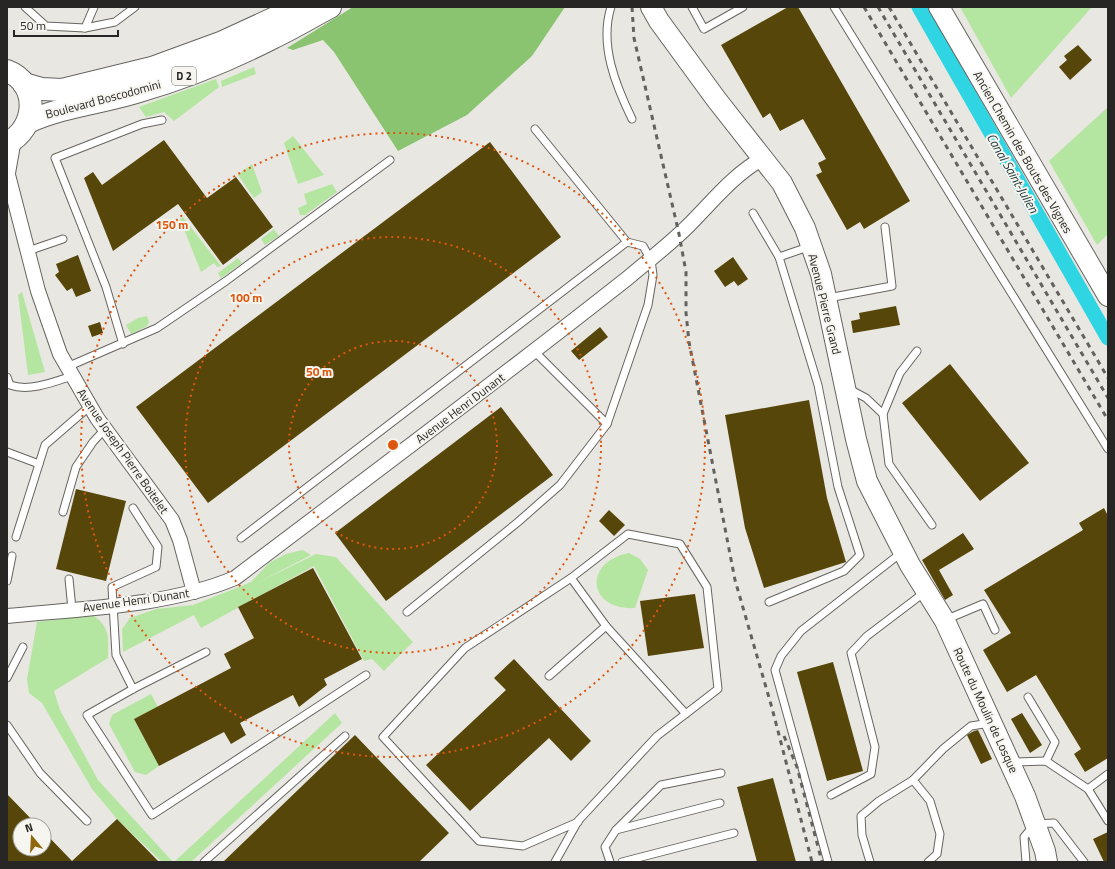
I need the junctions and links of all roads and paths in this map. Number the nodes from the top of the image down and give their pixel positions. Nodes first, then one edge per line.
1 (25, 7) edge
2 (94, 7) edge
3 (135, 7) edge
4 (299, 7) edge
5 (330, 7) edge
6 (610, 7) edge
7 (651, 7) edge
8 (692, 7) edge
9 (743, 7) edge
10 (834, 7) edge
11 (939, 7) edge
12 (85, 28) junction
13 (7, 70) edge
14 (24, 84) junction
15 (162, 120) dead end
16 (632, 120) dead end
17 (28, 122) junction
18 (535, 129) dead end
19 (11, 141) edge
20 (763, 158) junction
21 (390, 160) dead end
22 (8, 172) edge
23 (753, 214) dead end
24 (885, 227) dead end
25 (63, 240) dead end
26 (627, 242) junction
27 (811, 246) junction
28 (28, 251) junction
29 (779, 257) junction
30 (650, 260) junction
31 (1108, 296) edge
32 (826, 298) junction
33 (124, 344) junction
34 (917, 351) dead end
35 (535, 352) junction
36 (70, 372) junction
37 (7, 377) edge
38 (845, 388) junction
39 (90, 406) junction
40 (883, 414) junction
41 (607, 424) junction
42 (106, 429) junction
43 (1108, 449) edge
44 (7, 452) edge
45 (40, 464) junction
46 (133, 508) dead end
47 (63, 512) dead end
48 (932, 525) dead end
49 (16, 537) dead end
50 (241, 538) dead end
51 (12, 556) dead end
52 (907, 558) junction
53 (571, 578) junction
54 (69, 579) dead end
55 (7, 581) edge
56 (926, 591) junction
57 (194, 592) junction
58 (769, 602) dead end
59 (112, 605) junction
60 (72, 609) junction
61 (407, 612) dead end
62 (7, 616) edge
63 (945, 621) junction
64 (606, 626) junction
65 (995, 630) dead end
66 (23, 648) dead end
67 (206, 652) dead end
68 (366, 675) dead end
69 (549, 676) dead end
70 (7, 678) edge
71 (133, 688) junction
72 (1028, 697) dead end
73 (686, 714) junction
74 (993, 722) junction
75 (7, 726) edge
76 (345, 736) dead end
77 (1046, 760) junction
78 (1010, 762) junction
79 (721, 773) dead end
80 (1108, 774) edge
81 (913, 780) junction
82 (1088, 789) junction
83 (831, 795) dead end
84 (720, 803) dead end
85 (87, 821) dead end
86 (578, 821) junction
87 (1108, 821) edge
88 (1035, 824) junction
89 (616, 830) junction
90 (734, 833) dead end
91 (1048, 861) edge
92 (204, 862) edge
93 (555, 862) edge
94 (610, 862) edge
95 (622, 862) edge
96 (828, 862) edge
97 (870, 862) edge
98 (928, 862) edge
99 (1026, 862) edge
100 (1084, 862) edge

1 - 12 lane
2 - 12 lane
3 - 12 lane
4 - 14 main road, Boulevard Boscodomini / D 2
5 - 17 main road, Boulevard Boscodomini / D 2
6 - 16 lane
7 - 20 street, Avenue Pierre Grand
8 - 9 lane
10 - 43 lane
11 - 31 street, Ancien Chemin des Bouts des Vignes
13 - 14 main road
14 - 17 main road
15 - 33 lane
17 - 19 main road
18 - 26 lane
19 - 22 street, Avenue Joseph Pierre Boitelet
20 - 27 street, Avenue Pierre Grand
20 - 30 street, Avenue Henri Dunant
21 - 33 lane
22 - 28 street, Avenue Joseph Pierre Boitelet
23 - 29 lane
24 - 32 lane
25 - 28 lane
26 - 30 lane
26 - 50 lane
27 - 29 lane
27 - 32 street, Avenue Pierre Grand
28 - 36 street, Avenue Joseph Pierre Boitelet
29 - 58 lane
30 - 35 street, Avenue Henri Dunant
30 - 41 lane
32 - 38 street, Avenue Pierre Grand
33 - 36 lane
34 - 40 lane
35 - 41 lane
35 - 57 street, Avenue Henri Dunant
36 - 37 lane
36 - 39 street, Avenue Joseph Pierre Boitelet
38 - 40 lane
38 - 52 street, Avenue Pierre Grand
39 - 42 street, Avenue Joseph Pierre Boitelet
39 - 45 lane
40 - 48 lane
41 - 61 lane
42 - 47 lane
42 - 57 street, Avenue Joseph Pierre Boitelet
44 - 45 lane
45 - 49 lane
46 - 59 lane
51 - 55 lane
52 - 56 street, Route du Moulin de Losque
52 - 96 lane
53 - 64 lane
53 - 73 lane
53 - 86 lane
54 - 60 lane
56 - 63 street, Route du Moulin de Losque
56 - 83 lane
57 - 59 street, Avenue Henri Dunant
59 - 60 street, Avenue Henri Dunant
59 - 71 lane
60 - 62 street, Avenue Henri Dunant
63 - 65 lane
63 - 74 street, Route du Moulin de Losque
64 - 69 lane
64 - 73 lane
66 - 70 lane
67 - 71 lane
68 - 71 lane
72 - 77 lane
73 - 86 lane
74 - 78 street, Route du Moulin de Losque
74 - 81 lane
75 - 85 lane
76 - 92 lane
77 - 78 lane
77 - 82 lane
78 - 88 street, Route du Moulin de Losque
79 - 89 lane
80 - 82 lane
81 - 97 lane
81 - 98 lane
82 - 87 lane
84 - 89 lane
86 - 93 lane
88 - 91 street, Route du Moulin de Losque
88 - 99 lane
88 - 100 lane
89 - 94 lane
90 - 95 lane

